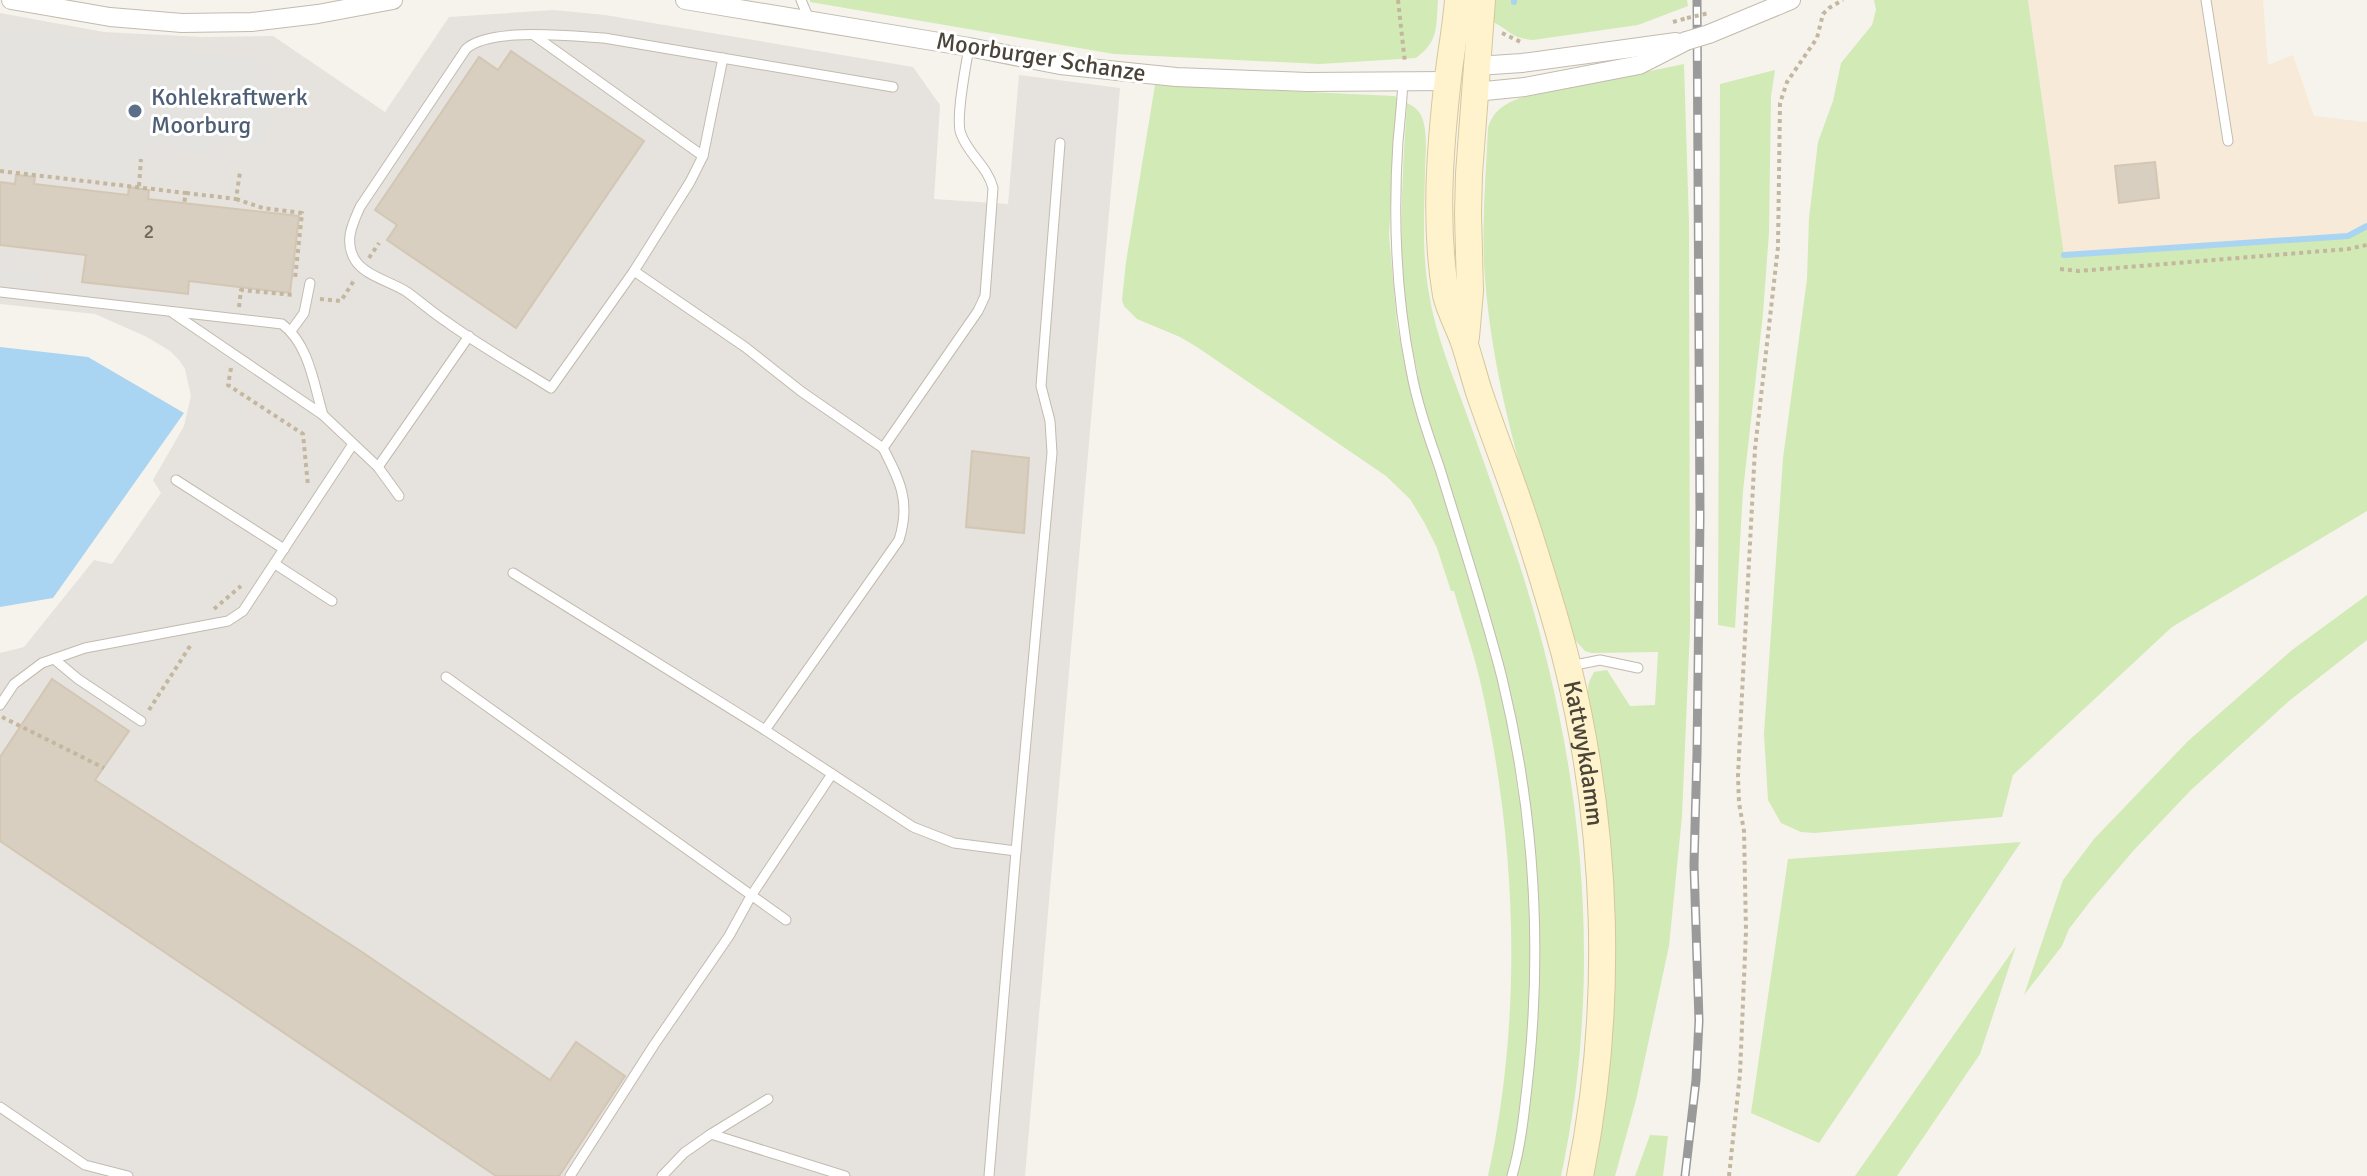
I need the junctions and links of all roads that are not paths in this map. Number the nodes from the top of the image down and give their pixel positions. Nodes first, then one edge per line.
1 (11, 0) edge
2 (393, 0) edge
3 (685, 0) edge
4 (801, 0) edge
5 (1458, 0) edge
6 (1482, 0) edge
7 (1791, 0) edge
8 (2206, 0) edge
9 (809, 21) junction
10 (535, 36) junction
11 (1686, 41) junction
12 (969, 47) junction
13 (723, 58) junction
14 (1476, 79) junction
15 (1403, 81) junction
16 (1448, 81) junction
17 (893, 87) dead end
18 (2228, 141) dead end
19 (1060, 143) dead end
20 (703, 156) junction
21 (634, 271) junction
22 (310, 283) dead end
23 (0, 292) edge
24 (172, 313) junction
25 (291, 331) junction
26 (469, 336) junction
27 (1465, 345) junction
28 (323, 415) junction
29 (353, 444) junction
30 (883, 448) junction
31 (378, 467) junction
32 (176, 480) dead end
33 (399, 496) dead end
34 (284, 549) junction
35 (275, 564) junction
36 (513, 573) dead end
37 (332, 601) dead end
38 (54, 659) junction
39 (1568, 666) junction
40 (1638, 668) dead end
41 (446, 677) dead end
42 (0, 705) edge
43 (141, 721) road end
44 (765, 730) junction
45 (832, 774) junction
46 (1016, 851) junction
47 (751, 896) junction
48 (786, 920) dead end
49 (768, 1099) dead end
50 (0, 1107) edge
51 (711, 1134) junction
52 (128, 1176) edge
53 (570, 1176) edge
54 (662, 1176) edge
55 (845, 1176) edge
56 (989, 1176) edge
57 (1512, 1176) edge
58 (1580, 1176) edge

1 - 2 street
3 - 9 street, Moorburger Schanze
4 - 9 lane
5 - 16 main road, Kattwykdamm
6 - 14 main road, Kattwykdamm
7 - 11 street, bridge
8 - 18 lane
9 - 12 street, Moorburger Schanze
10 - 13 lane
10 - 20 lane
10 - 26 lane
11 - 14 street
11 - 14 street
12 - 15 street, Moorburger Schanze
12 - 30 lane
13 - 17 lane
13 - 20 lane
14 - 16 main road
14 - 27 main road, Kattwykdamm
15 - 16 street, Moorburger Schanze
15 - 57 lane
16 - 27 main road, Kattwykdamm
19 - 46 lane
20 - 21 lane
21 - 26 lane
21 - 30 lane
22 - 25 lane
23 - 24 lane
24 - 25 lane
24 - 28 lane
25 - 28 lane
26 - 31 lane
27 - 39 main road, Kattwykdamm
28 - 29 lane
29 - 31 lane
29 - 34 lane
30 - 44 lane
31 - 33 lane
32 - 34 lane
34 - 35 lane
35 - 37 lane
35 - 38 lane
36 - 44 lane
38 - 42 lane
38 - 43 lane
39 - 40 lane
39 - 58 main road, Kattwykdamm
41 - 47 lane
44 - 45 lane
45 - 46 lane
45 - 47 lane
46 - 56 lane
47 - 48 lane
47 - 53 lane
49 - 51 lane
50 - 52 lane
51 - 54 lane
51 - 55 lane

